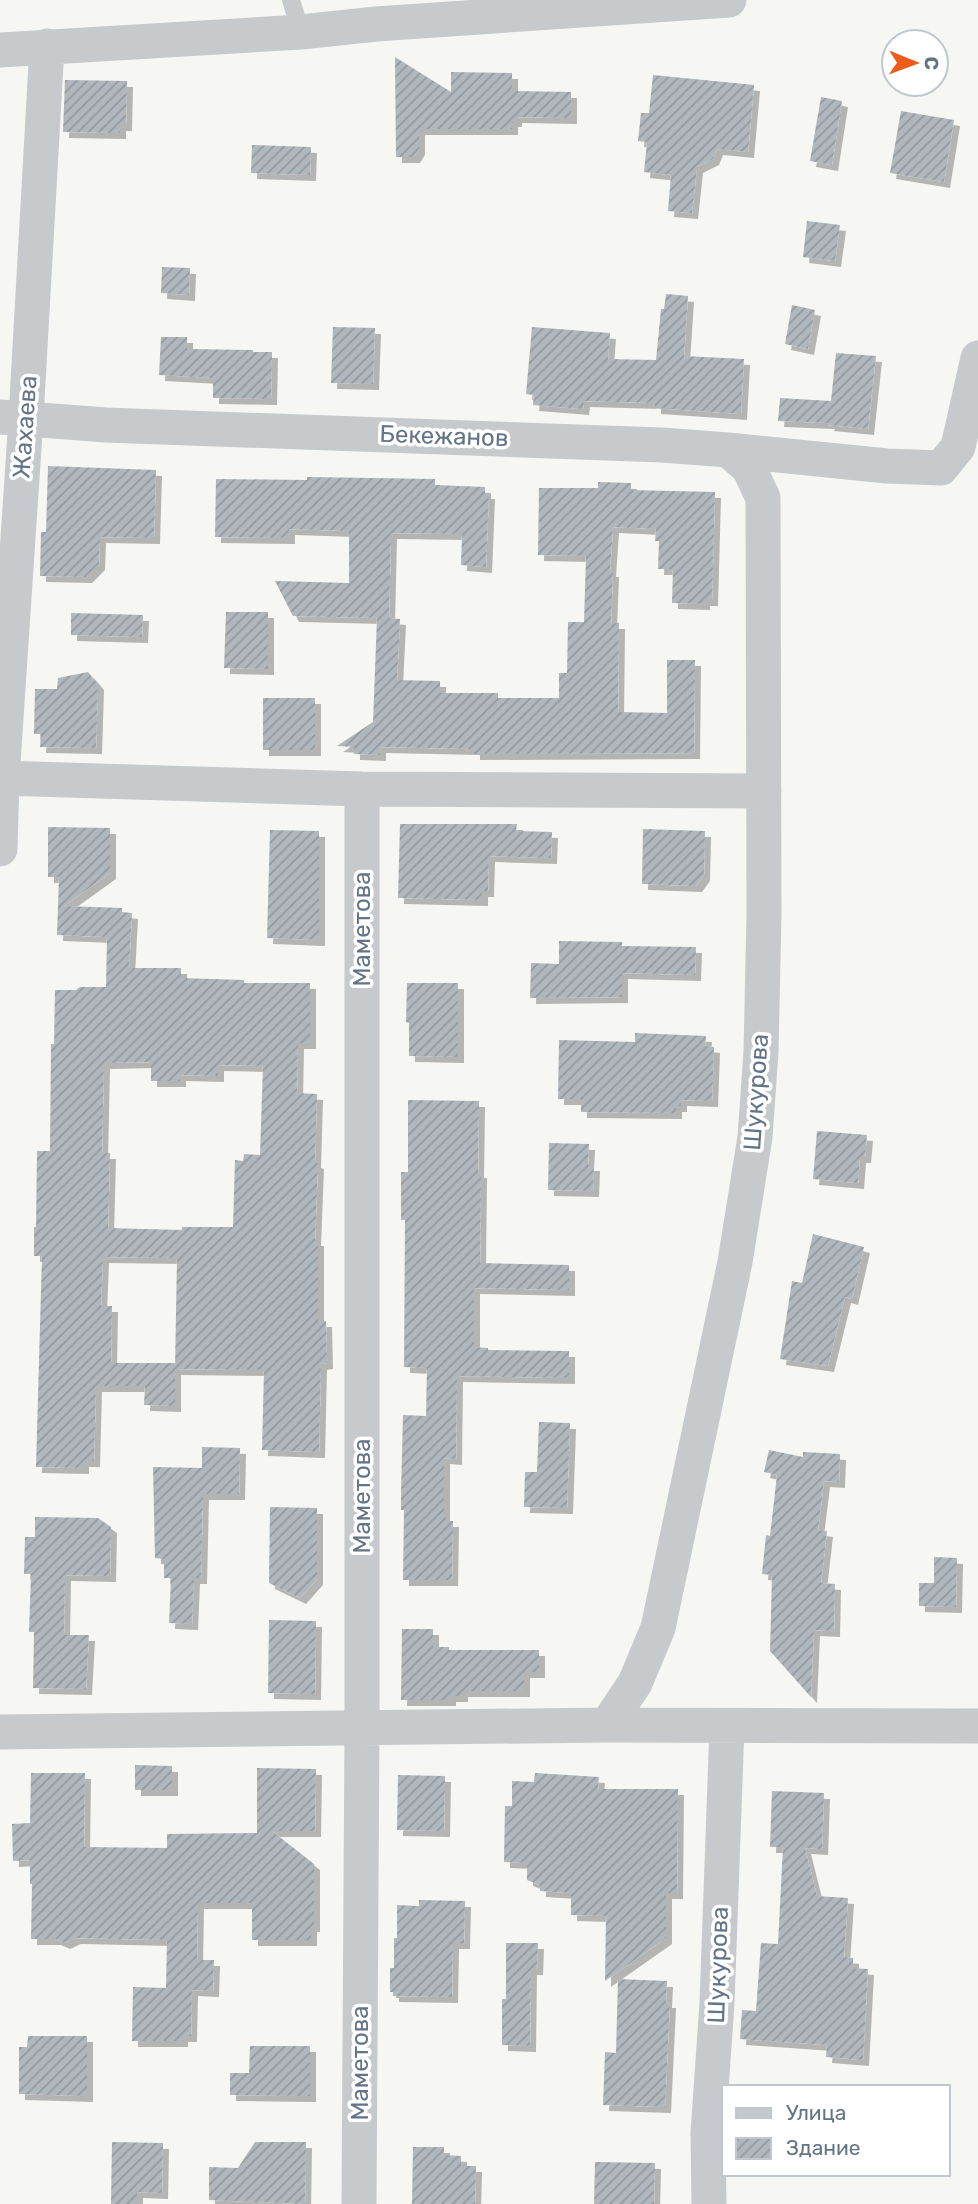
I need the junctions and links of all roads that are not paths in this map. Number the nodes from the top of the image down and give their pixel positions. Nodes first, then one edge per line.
1 (729, 0) edge
2 (296, 16) edge
3 (47, 46) junction
4 (0, 50) edge
5 (978, 358) edge
6 (13, 417) edge
7 (728, 450) junction
8 (1, 778) edge
9 (362, 789) junction
10 (764, 791) junction
11 (0, 849) edge
12 (607, 1725) junction
13 (726, 1726) junction
14 (978, 1726) edge
15 (362, 1728) junction
16 (0, 1732) edge
17 (359, 2204) edge
18 (709, 2204) edge

1 - 2 street
2 - 3 street
3 - 4 street
3 - 6 street, Жахаева
5 - 7 street, Бекежанов
6 - 7 street, Бекежанов
6 - 8 street, Жахаева
7 - 10 street, Шукурова
8 - 9 street
8 - 11 street, Жахаева
9 - 10 street
9 - 15 street, Маметова
10 - 12 street, Шукурова
12 - 13 street
12 - 15 street
13 - 14 street
13 - 18 street, Шукурова
15 - 16 street
15 - 17 street, Маметова

